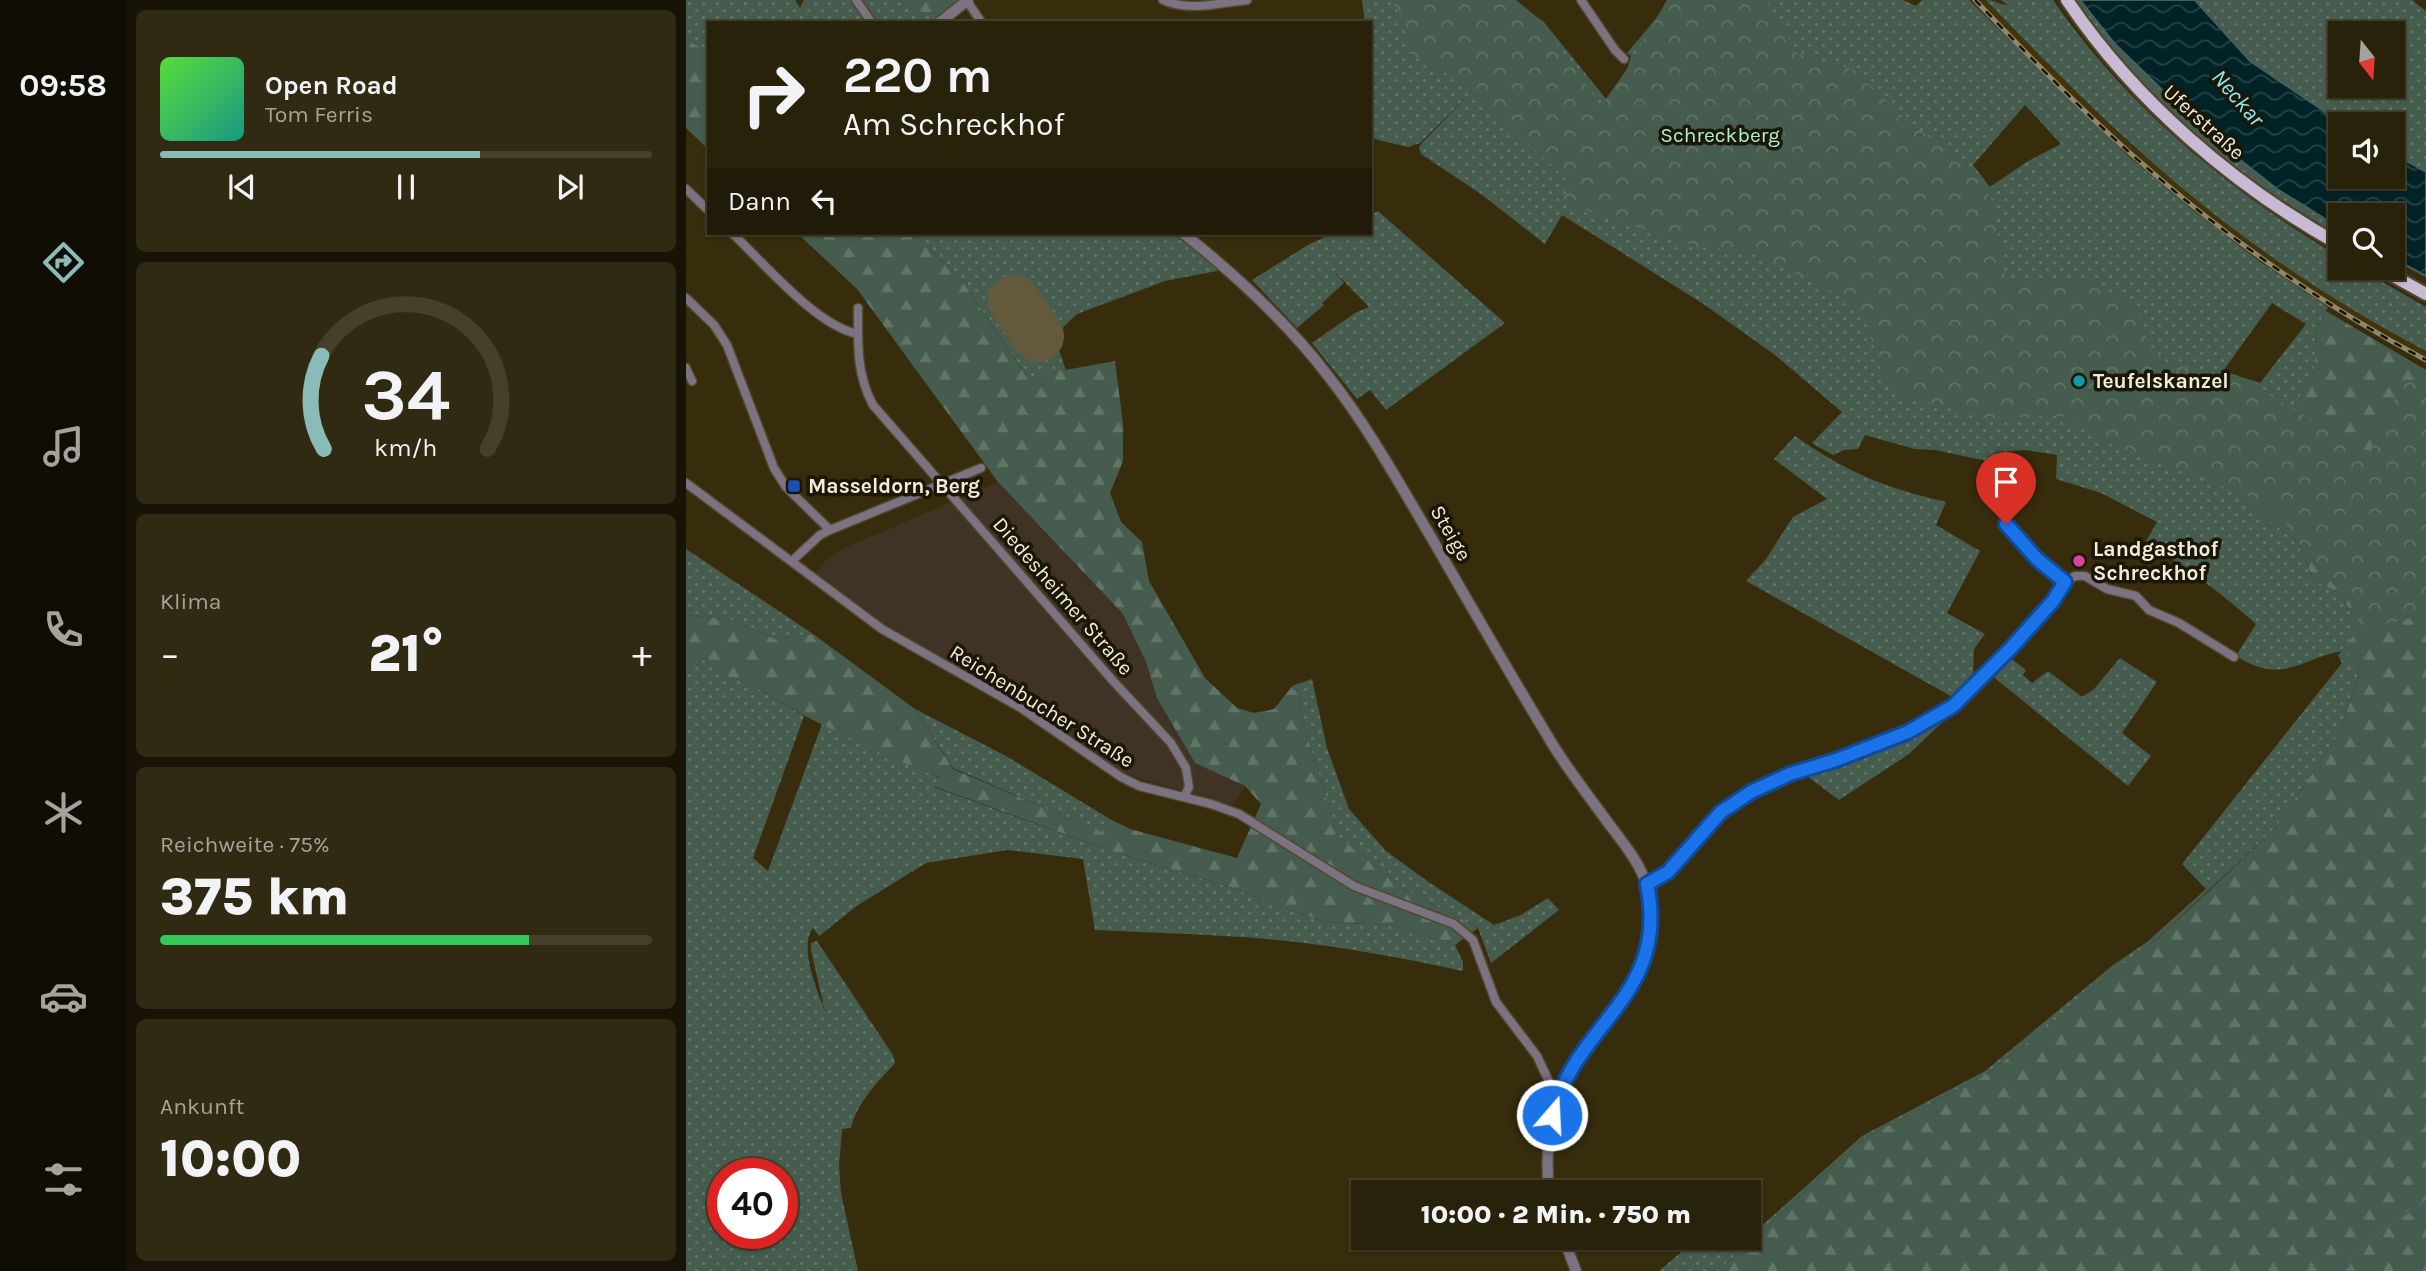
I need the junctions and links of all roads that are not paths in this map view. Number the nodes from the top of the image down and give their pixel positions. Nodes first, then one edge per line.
1 (856, 0) edge
2 (967, 0) edge
3 (1163, 0) edge
4 (1247, 0) edge
5 (1581, 0) edge
6 (2067, 0) edge
7 (871, 21) edge
8 (941, 21) edge
9 (981, 21) edge
10 (1624, 60) dead end
11 (686, 188) edge
12 (707, 209) edge
13 (734, 235) edge
14 (1186, 235) edge
15 (2328, 237) edge
16 (2401, 280) edge
17 (2426, 294) edge
18 (686, 298) edge
19 (859, 308) dead end
20 (858, 334) junction
21 (686, 368) edge
22 (692, 381) dead end
23 (981, 468) dead end
24 (686, 483) edge
25 (942, 484) junction
26 (2006, 524) dead end
27 (830, 530) junction
28 (793, 561) junction
29 (2065, 582) junction
30 (2234, 657) dead end
31 (1184, 797) junction
32 (1647, 884) junction
33 (1558, 1093) junction
34 (1548, 1180) edge
35 (1568, 1250) edge
36 (1576, 1271) edge

1 - 7 street
2 - 8 street
2 - 9 street
3 - 4 street
5 - 10 street
6 - 15 main road, Uferstraße
11 - 12 street
13 - 20 street
14 - 32 street, Steige
16 - 17 main road
18 - 27 street
19 - 20 street, Diedesheimer Straße
20 - 25 street, Diedesheimer Straße
21 - 22 street
23 - 25 street
24 - 28 street, Reichenbucher Straße
25 - 27 street
25 - 31 street, Diedesheimer Straße
26 - 29 street
27 - 28 street
28 - 31 street, Reichenbucher Straße
29 - 30 street
29 - 32 street
31 - 33 street, Reichenbucher Straße
32 - 33 street
33 - 34 street
35 - 36 street

